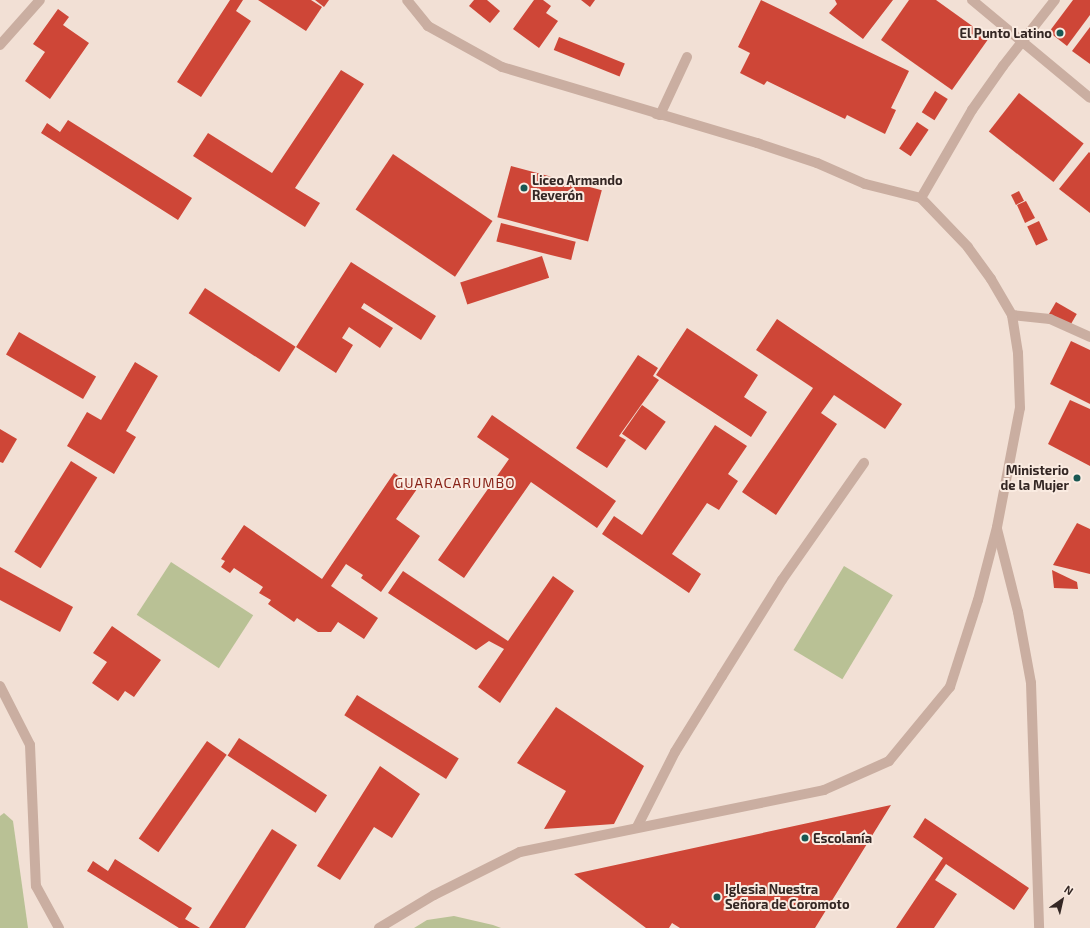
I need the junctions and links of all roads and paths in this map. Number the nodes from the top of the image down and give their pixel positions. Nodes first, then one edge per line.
1 (40, 0) edge
2 (407, 0) edge
3 (972, 0) edge
4 (1055, 0) edge
5 (1022, 41) junction
6 (0, 45) edge
7 (687, 57) dead end
8 (1090, 98) edge
9 (660, 115) junction
10 (921, 198) junction
11 (1012, 316) junction
12 (1090, 337) edge
13 (864, 463) dead end
14 (997, 527) junction
15 (0, 686) edge
16 (637, 826) junction
17 (59, 928) edge
18 (379, 928) edge
19 (1039, 928) edge

1 - 6 street
2 - 9 street
3 - 5 street
4 - 5 street
5 - 8 street
5 - 10 street
7 - 9 street
9 - 10 street
10 - 11 street
11 - 12 street
11 - 14 street
13 - 16 street
14 - 16 street
14 - 19 street
15 - 17 street
16 - 18 street

